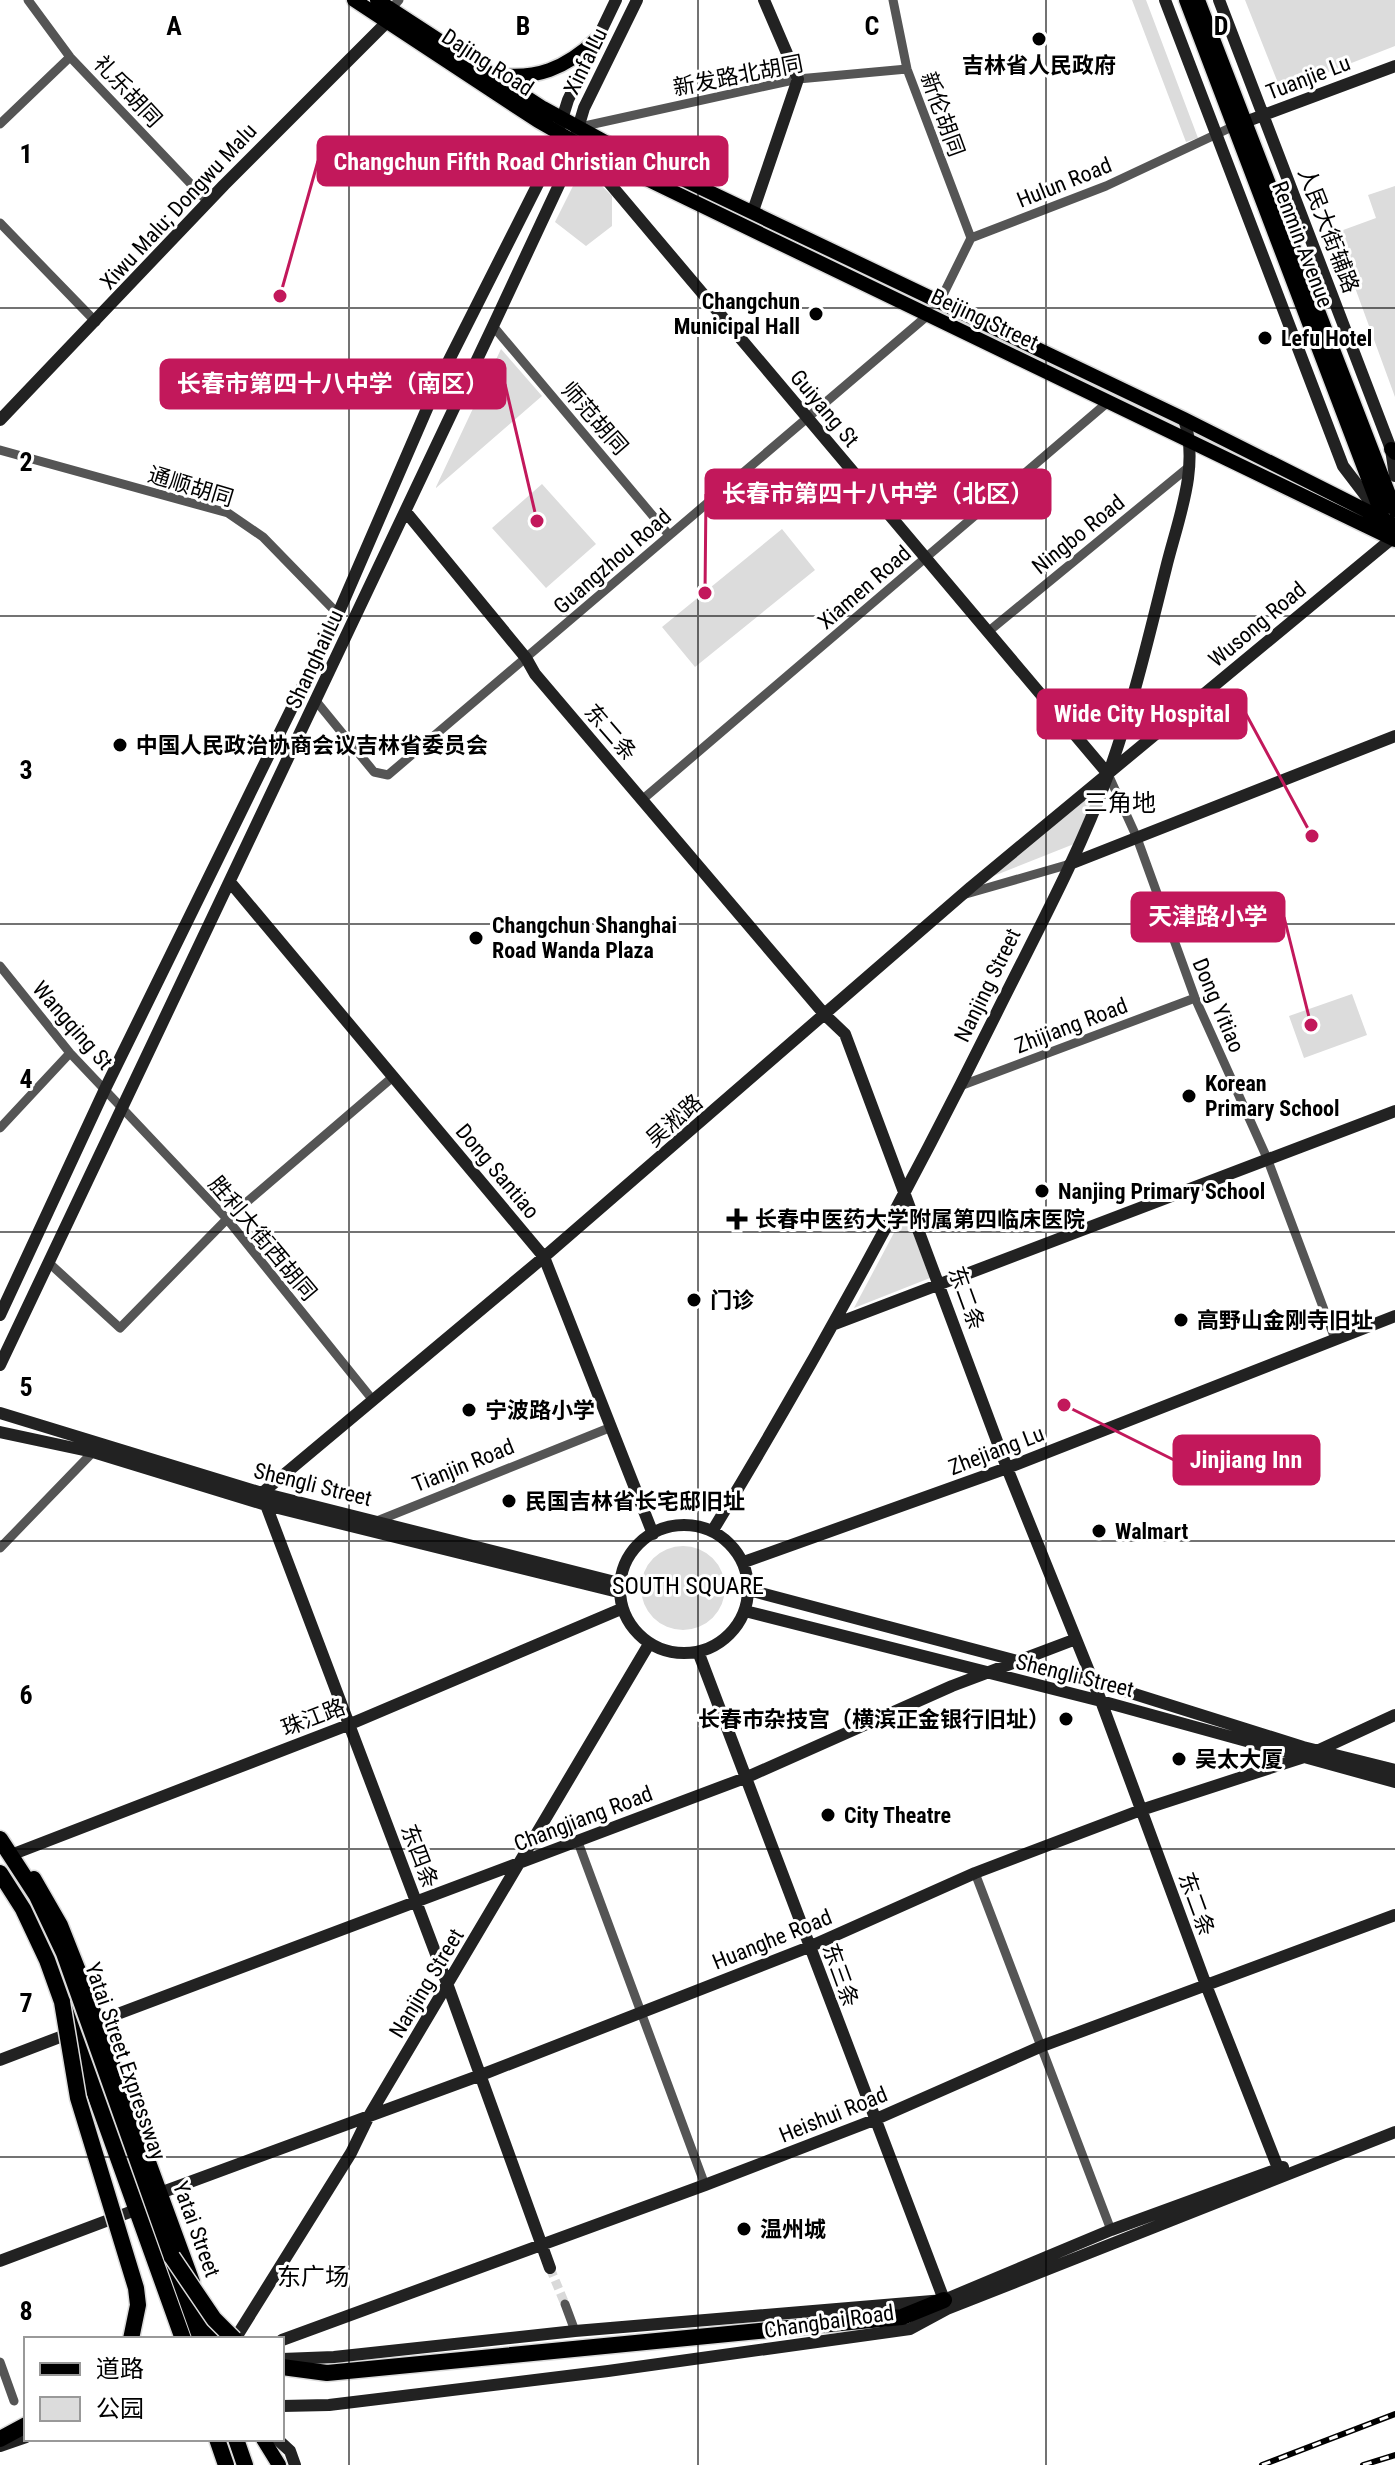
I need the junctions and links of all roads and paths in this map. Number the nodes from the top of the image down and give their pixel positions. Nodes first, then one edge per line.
1 (28, 0) edge
2 (354, 0) edge
3 (377, 0) edge
4 (616, 0) edge
5 (637, 0) edge
6 (764, 0) edge
7 (893, 0) edge
8 (1165, 0) edge
9 (1186, 0) edge
10 (1198, 0) edge
11 (1219, 0) edge
12 (392, 10) edge
13 (597, 39) junction
14 (70, 57) junction
15 (1395, 66) edge
16 (907, 69) junction
17 (488, 73) junction
18 (798, 79) junction
19 (1263, 115) junction
20 (0, 124) edge
21 (1240, 124) junction
22 (561, 126) junction
23 (1216, 133) junction
24 (576, 134) junction
25 (208, 202) junction
26 (753, 211) junction
27 (0, 223) edge
28 (971, 238) junction
29 (939, 303) junction
30 (927, 316) junction
31 (96, 322) junction
32 (493, 326) junction
33 (1108, 402) junction
34 (806, 417) junction
35 (1184, 419) junction
36 (0, 420) edge
37 (1191, 441) junction
38 (0, 450) edge
39 (1393, 451) edge
40 (1191, 466) junction
41 (1395, 476) edge
42 (406, 512) junction
43 (1393, 531) edge
44 (669, 535) junction
45 (926, 556) junction
46 (338, 614) junction
47 (989, 631) junction
48 (526, 658) junction
49 (316, 701) junction
50 (1395, 736) edge
51 (1108, 774) junction
52 (643, 799) junction
53 (1137, 838) junction
54 (1070, 864) junction
55 (230, 882) junction
56 (962, 896) junction
57 (0, 966) edge
58 (1195, 998) junction
59 (825, 1015) junction
60 (70, 1053) junction
61 (394, 1076) junction
62 (960, 1086) junction
63 (105, 1089) junction
64 (122, 1106) junction
65 (1395, 1111) edge
66 (0, 1128) edge
67 (1267, 1158) junction
68 (907, 1194) junction
69 (227, 1219) junction
70 (544, 1257) junction
71 (48, 1262) junction
72 (941, 1283) junction
73 (0, 1315) edge
74 (1395, 1316) edge
75 (835, 1324) junction
76 (1335, 1339) junction
77 (0, 1365) edge
78 (372, 1399) junction
79 (0, 1413) edge
80 (609, 1428) junction
81 (0, 1432) edge
82 (93, 1452) junction
83 (1007, 1468) junction
84 (264, 1499) junction
85 (377, 1521) junction
86 (713, 1530) junction
87 (653, 1534) junction
88 (0, 1548) edge
89 (744, 1562) junction
90 (619, 1587) junction
91 (749, 1590) junction
92 (621, 1609) junction
93 (745, 1611) junction
94 (1076, 1639) junction
95 (649, 1644) junction
96 (699, 1654) junction
97 (1015, 1662) junction
98 (985, 1673) junction
99 (1093, 1681) junction
100 (1101, 1701) junction
101 (1395, 1715) edge
102 (348, 1725) junction
103 (1309, 1753) junction
104 (1395, 1770) edge
105 (745, 1778) junction
106 (1395, 1782) edge
107 (1141, 1810) junction
108 (0, 1830) edge
109 (0, 1839) edge
110 (578, 1842) junction
111 (16, 1853) junction
112 (522, 1862) junction
113 (0, 1873) edge
114 (975, 1873) junction
115 (0, 1881) edge
116 (416, 1903) junction
117 (1395, 1915) edge
118 (809, 1947) junction
119 (1206, 1985) junction
120 (448, 1986) junction
121 (62, 2002) junction
122 (640, 2012) junction
123 (99, 2021) junction
124 (68, 2034) junction
125 (1042, 2046) junction
126 (0, 2060) edge
127 (481, 2075) junction
128 (369, 2116) junction
129 (874, 2120) junction
130 (1395, 2129) edge
131 (1278, 2168) junction
132 (705, 2185) junction
133 (160, 2193) junction
134 (130, 2212) junction
135 (1111, 2230) junction
136 (542, 2246) junction
137 (172, 2257) junction
138 (0, 2261) edge
139 (550, 2268) tunnel mouth
140 (565, 2304) tunnel mouth
141 (946, 2304) junction
142 (182, 2311) junction
143 (575, 2331) junction
144 (131, 2337) edge
145 (175, 2337) edge
146 (183, 2337) edge
147 (200, 2337) edge
148 (213, 2337) edge
149 (232, 2337) edge
150 (235, 2337) edge
151 (284, 2339) edge
152 (284, 2359) edge
153 (0, 2362) edge
154 (284, 2367) edge
155 (14, 2401) dead end
156 (284, 2406) edge
157 (24, 2429) edge
158 (24, 2430) edge
159 (0, 2439) edge
160 (216, 2441) edge
161 (237, 2441) edge
162 (264, 2441) edge
163 (279, 2441) edge
164 (0, 2446) edge
165 (225, 2465) edge
166 (245, 2465) edge
167 (279, 2465) edge
168 (295, 2465) edge

1 - 14 street, 礼乐胡同
2 - 12 main road, Dajing Road
3 - 12 main road, Dajing Road
4 - 13 street, Xinfa Lu
5 - 24 street, Xinfa Lu
6 - 18 street
7 - 16 street, 新伦胡同
8 - 23 street
9 - 21 main road, Renmin Avenue
10 - 21 main road, Renmin Avenue
11 - 19 street, 人民大街辅路
12 - 17 main road, Dajing Road
12 - 22 main road, Dajing Road
12 - 25 street, Xiwu Malu; Dongwu Malu
13 - 17 main road
13 - 22 street, Xinfa Lu
14 - 20 street
14 - 25 street, 礼乐胡同
15 - 19 street, Tuanjie Lu
16 - 18 street, 新发路北胡同
16 - 28 street, 新伦胡同
17 - 22 main road, Dajing Road
18 - 24 street, 新发路北胡同
18 - 26 street
19 - 21 street, Tuanjie Lu
19 - 39 street, 人民大街辅路
21 - 23 street, Hulun Road
21 - 43 main road, Renmin Avenue
22 - 24 main road, Beijing Street
22 - 46 street, Shanghai Lu
23 - 28 street, Hulun Road
23 - 43 street
24 - 26 main road, Beijing Street
24 - 30 main road, Beijing Street
24 - 32 street, Shanghai Lu
24 - 34 street, Guiyang St
25 - 31 street, Xiwu Malu; Dongwu Malu
26 - 29 main road, Beijing Street
27 - 31 street
28 - 29 street
29 - 35 main road, Beijing Street
30 - 33 main road, Beijing Street
30 - 34 street, Guangzhou Road
31 - 36 street, Xiwu Malu; Dongwu Malu
32 - 42 street, Shanghai Lu
32 - 44 street, 师范胡同
33 - 37 main road, Beijing Street
33 - 45 street, Xiamen Road
34 - 44 street, Guangzhou Road
34 - 45 street, Guiyang St
35 - 37 street, Nanjing Street
35 - 43 main road, Beijing Street
37 - 40 street, Nanjing Street
37 - 43 main road, Beijing Street
38 - 46 street, 通顺胡同
39 - 41 street, 人民大街辅路
40 - 47 street, Ningbo Road
40 - 51 street, Nanjing Street
42 - 48 street, 东二条
42 - 49 street, Shanghai Lu
43 - 51 street, Wusong Road
44 - 48 street, Guangzhou Road
45 - 47 street, Guiyang St
45 - 52 street, Xiamen Road
46 - 63 street, Shanghai Lu
47 - 51 street, Guiyang St
48 - 49 street, Guangzhou Road
48 - 52 street, 东二条
49 - 55 street, Shanghai Lu
50 - 53 street
51 - 53 street, Dong Yitiao
51 - 54 street, Nanjing Street
51 - 56 street, 吴淞路
52 - 59 street, 东二条
53 - 54 street
53 - 58 street, Dong Yitiao
54 - 56 street
54 - 62 street, Nanjing Street
55 - 61 street, Dong Santiao
55 - 64 street, Shanghai Lu
56 - 59 street, 吴淞路
57 - 60 street, Wangqing St
58 - 62 street, Zhijiang Road
58 - 67 street, Dong Yitiao
59 - 68 street, 东二条
59 - 70 street, 吴淞路
60 - 63 street, Wangqing St
60 - 66 street
61 - 69 street
61 - 70 street, Dong Santiao
62 - 68 street, Nanjing Street
63 - 64 street, Wangqing St
63 - 73 street, Shanghai Lu
64 - 69 street, 胜利大街西胡同
64 - 71 street, Shanghai Lu
65 - 67 street
67 - 72 street
67 - 76 street, Dong Yitiao
68 - 72 street, 东二条
68 - 75 street, Nanjing Street
69 - 71 street
69 - 78 street, 胜利大街西胡同
70 - 78 street, 吴淞路
70 - 80 street, Dong Santiao
71 - 77 street, Shanghai Lu
72 - 75 street
72 - 83 street, 东二条
74 - 76 street, Zhejiang Lu
75 - 86 street, Nanjing Street
76 - 83 street, Zhejiang Lu
78 - 84 street, 吴淞路
79 - 84 street, Shengli Street
80 - 85 street, Tianjin Road
80 - 87 street, Dong Santiao
81 - 82 street, Shengli Street
82 - 84 street, Shengli Street
82 - 88 street
83 - 89 street, Zhejiang Lu
83 - 94 street, 东二条
84 - 85 street, Shengli Street
84 - 90 street, Shengli Street
84 - 102 street, 东四条
85 - 90 street, Shengli Street
86 - 87 street
86 - 89 street
87 - 90 street
89 - 91 street
90 - 92 street
91 - 93 street
91 - 97 street, Shengli Street
92 - 95 street
92 - 102 street, 珠江路
93 - 96 street
93 - 98 street, Shengli Street
94 - 97 street, Changjiang Road
94 - 99 street, 东二条
95 - 96 street
95 - 112 street, Nanjing Street
96 - 105 street, 东三条
97 - 98 street, Changjiang Road
97 - 99 street, Shengli Street
98 - 100 street, Shengli Street
98 - 105 street, Changjiang Road
99 - 100 street, 东二条
99 - 103 street, Shengli Street
100 - 103 street, Shengli Street
100 - 107 street, 东二条
101 - 103 street, Huanghe Road
102 - 111 street, 珠江路
102 - 116 street, 东四条
103 - 104 street, Shengli Street
103 - 106 street, Shengli Street
103 - 107 street, Huanghe Road
105 - 110 street, Changjiang Road
105 - 118 street, 东三条
107 - 114 street, Huanghe Road
107 - 119 street, 东二条
108 - 111 main road, Yatai Street
109 - 137 highway, Yatai Street Expressway
110 - 112 street, Changjiang Road
110 - 122 street
111 - 123 main road, Yatai Street
112 - 116 street, Changjiang Road
112 - 120 street, Nanjing Street
113 - 121 highway, Yatai Street Expressway
114 - 118 street, Huanghe Road
114 - 125 street
115 - 124 main road
116 - 120 street, 东四条
116 - 123 street, Changjiang Road
117 - 119 street, Heishui Road
118 - 122 street, Huanghe Road
118 - 129 street, 东三条
119 - 125 street, Heishui Road
119 - 131 street, 东二条
120 - 127 street, 东四条
120 - 128 street, Nanjing Street
121 - 142 highway, Yatai Street Expressway, bridge
121 - 144 highway, bridge
122 - 127 street, Huanghe Road
122 - 132 street
123 - 133 main road, Yatai Street
124 - 126 street
124 - 134 main road
125 - 129 street, Heishui Road
125 - 135 street
127 - 128 street, Huanghe Road
127 - 136 street, 东四条
128 - 133 street, Huanghe Road
128 - 150 street, Nanjing Street
129 - 132 street, Heishui Road
129 - 141 street, 东三条
130 - 131 street, Changbai Road
130 - 141 street, Changbai Road
131 - 135 street, Changbai Road
132 - 136 street, Heishui Road
133 - 148 main road, Yatai Street
134 - 138 street
134 - 145 main road
135 - 141 street, Changbai Road
136 - 139 street, 东四条
136 - 151 street, Heishui Road
137 - 142 highway, Yatai Street Expressway, bridge
137 - 149 highway, bridge
140 - 143 street
141 - 143 street, Changbai Road
141 - 154 highway
141 - 156 street, Changbai Road
142 - 146 highway
142 - 147 highway
143 - 152 street, Changbai Road
153 - 155 street
157 - 159 highway
158 - 164 street
160 - 165 highway, bridge
161 - 166 highway
162 - 167 main road
163 - 168 street

